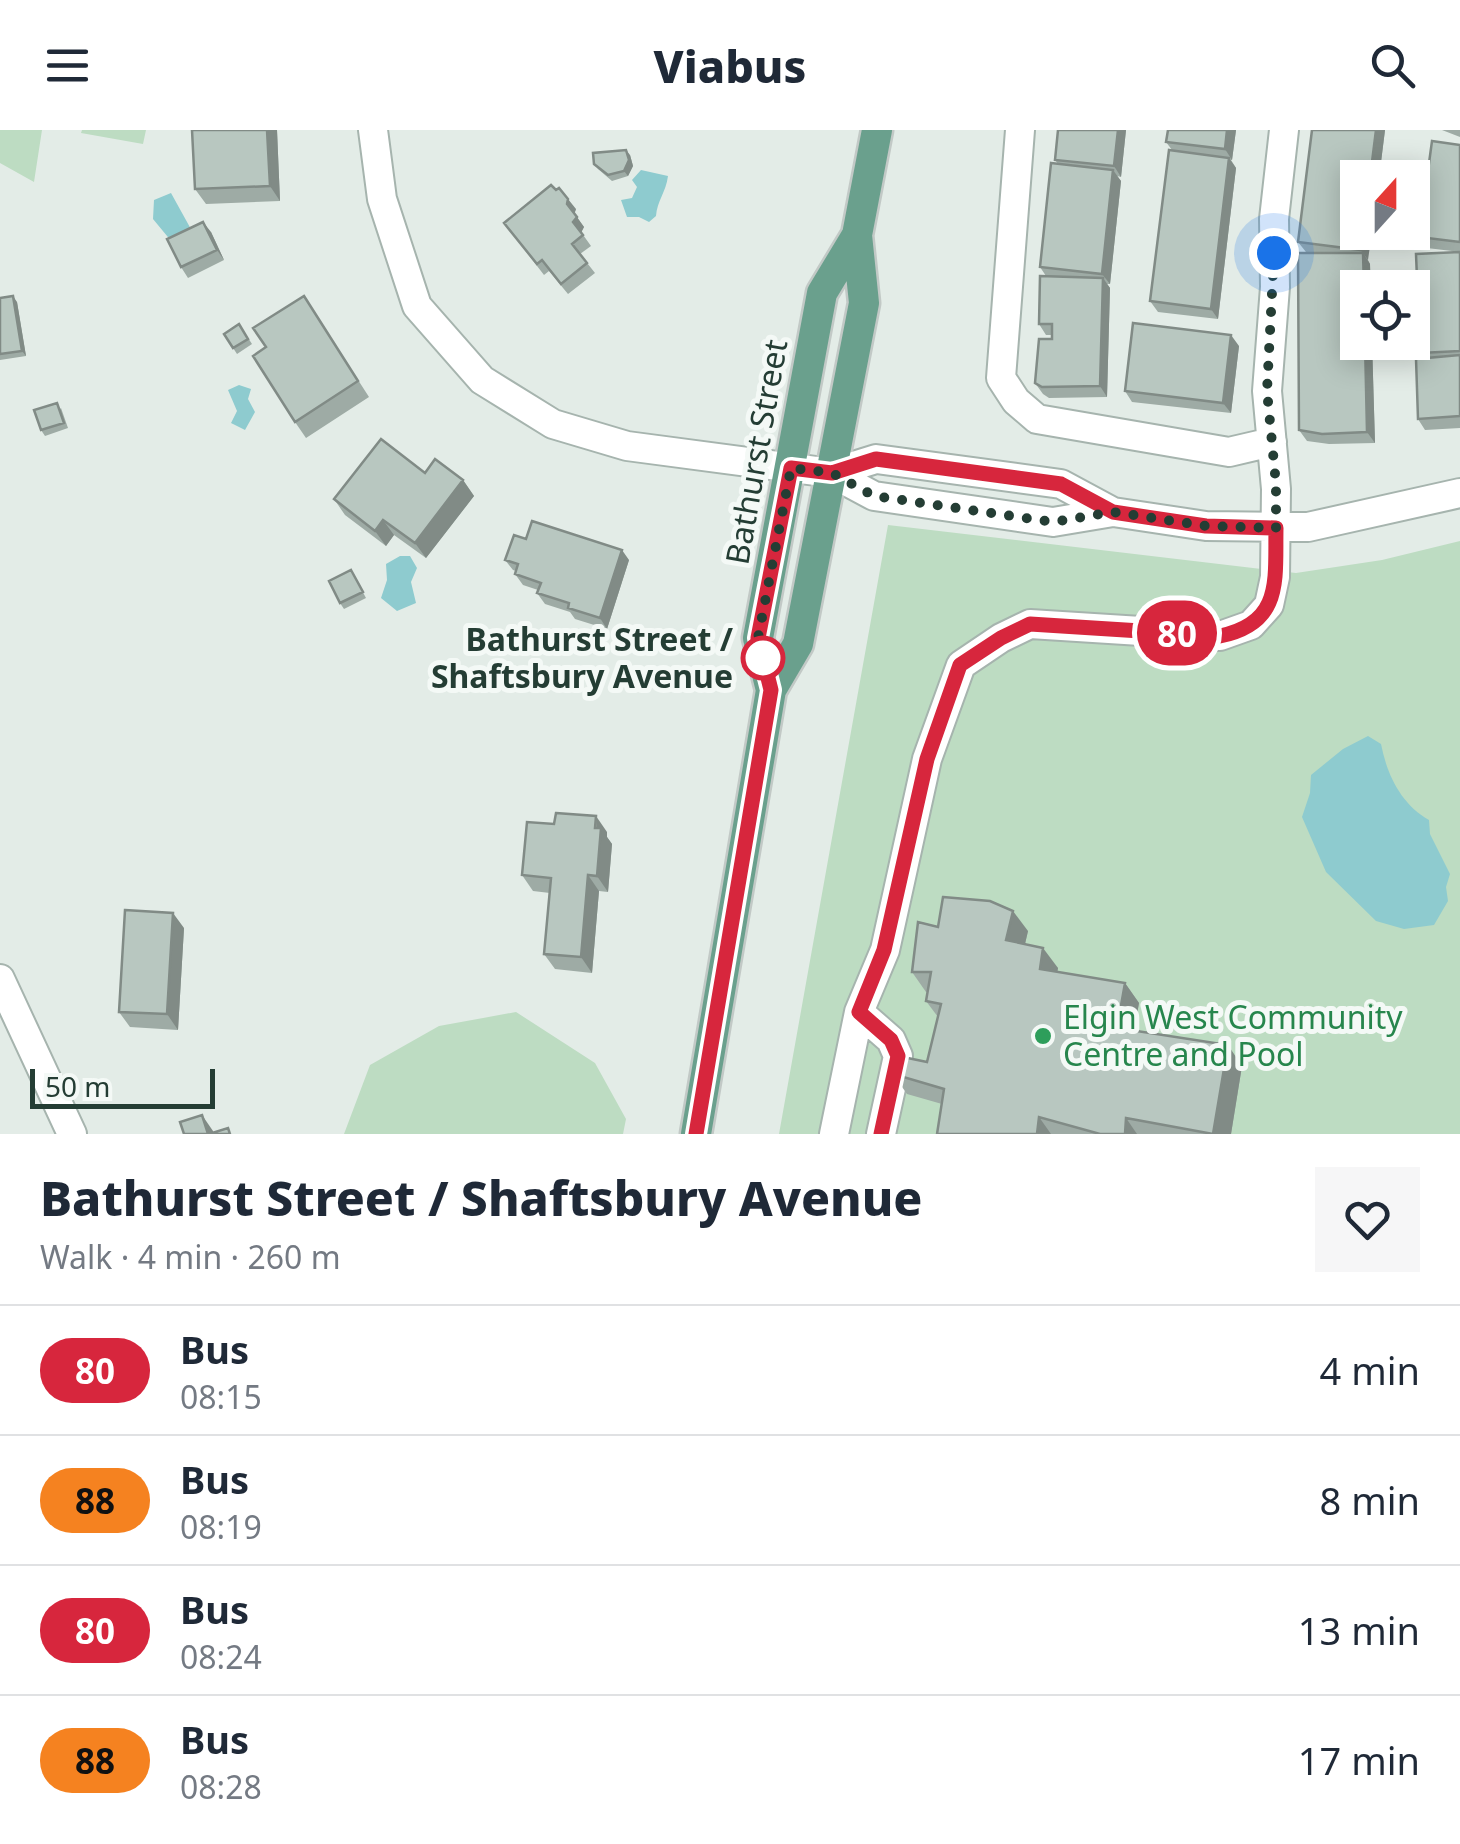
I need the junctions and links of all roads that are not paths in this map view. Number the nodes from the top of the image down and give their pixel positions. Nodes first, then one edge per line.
1 (373, 130) edge
2 (877, 130) edge
3 (1020, 130) edge
4 (1284, 130) edge
5 (858, 235) junction
6 (1272, 442) junction
7 (791, 468) junction
8 (832, 473) junction
9 (1460, 493) edge
10 (1276, 528) junction
11 (771, 690) junction
12 (0, 979) edge
13 (859, 1012) junction
14 (72, 1134) edge
15 (696, 1134) edge
16 (834, 1134) edge
17 (881, 1134) edge

1 - 7 street
2 - 5 main road, Bathurst Street
3 - 6 street
4 - 6 street
5 - 7 main road, Bathurst Street
5 - 8 main road, Bathurst Street
6 - 10 street
7 - 8 street
7 - 11 main road, Bathurst Street
8 - 10 street
8 - 11 main road, Bathurst Street
9 - 10 street
10 - 13 street
11 - 15 main road, Bathurst Street
12 - 14 street
13 - 16 street
13 - 17 street

